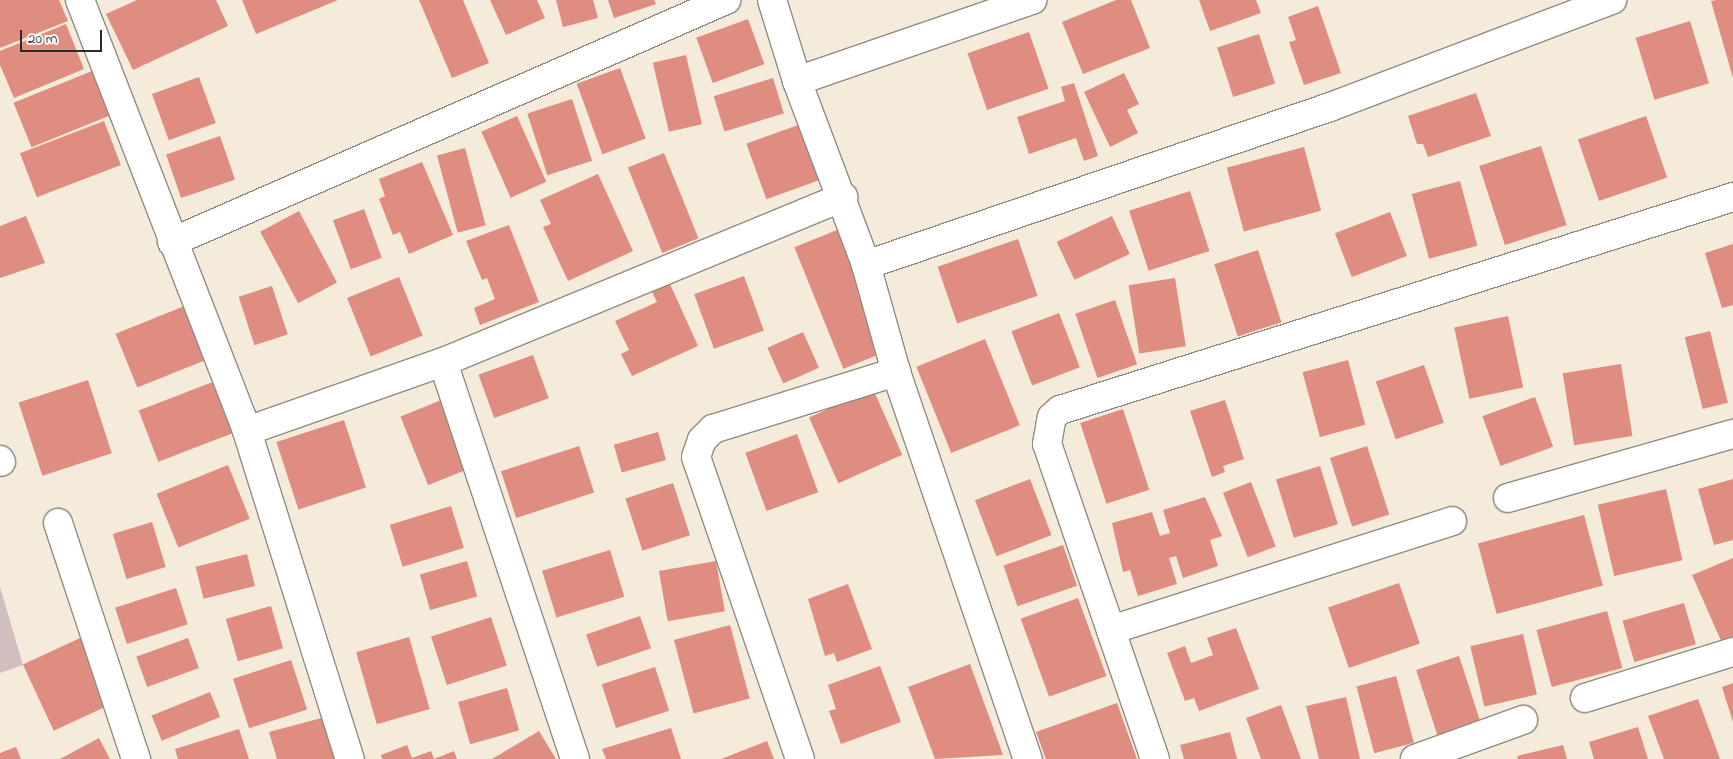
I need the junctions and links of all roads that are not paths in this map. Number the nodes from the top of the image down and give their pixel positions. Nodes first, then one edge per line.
1 (80, 0) edge
2 (726, 0) edge
3 (772, 0) edge
4 (1032, 0) edge
5 (1612, 0) edge
6 (797, 80) junction
7 (843, 197) junction
8 (1733, 197) edge
9 (172, 242) junction
10 (866, 265) junction
11 (443, 362) junction
12 (896, 372) junction
13 (247, 431) junction
14 (1733, 434) edge
15 (1508, 498) dead end
16 (1452, 521) dead end
17 (58, 523) dead end
18 (1111, 630) junction
19 (1733, 652) edge
20 (1585, 698) dead end
21 (1523, 720) dead end
22 (136, 759) edge
23 (350, 759) edge
24 (575, 759) edge
25 (800, 759) edge
26 (1028, 759) edge
27 (1156, 759) edge
28 (1415, 759) edge

1 - 9 street
2 - 9 street
3 - 6 street
4 - 6 street
5 - 10 street
6 - 7 street
7 - 10 street
7 - 11 street
8 - 18 street
9 - 13 street
10 - 12 street
11 - 13 street
11 - 24 street
12 - 25 street
12 - 26 street
13 - 23 street
14 - 15 street
16 - 18 street
17 - 22 street
18 - 27 street
19 - 20 street
21 - 28 street

